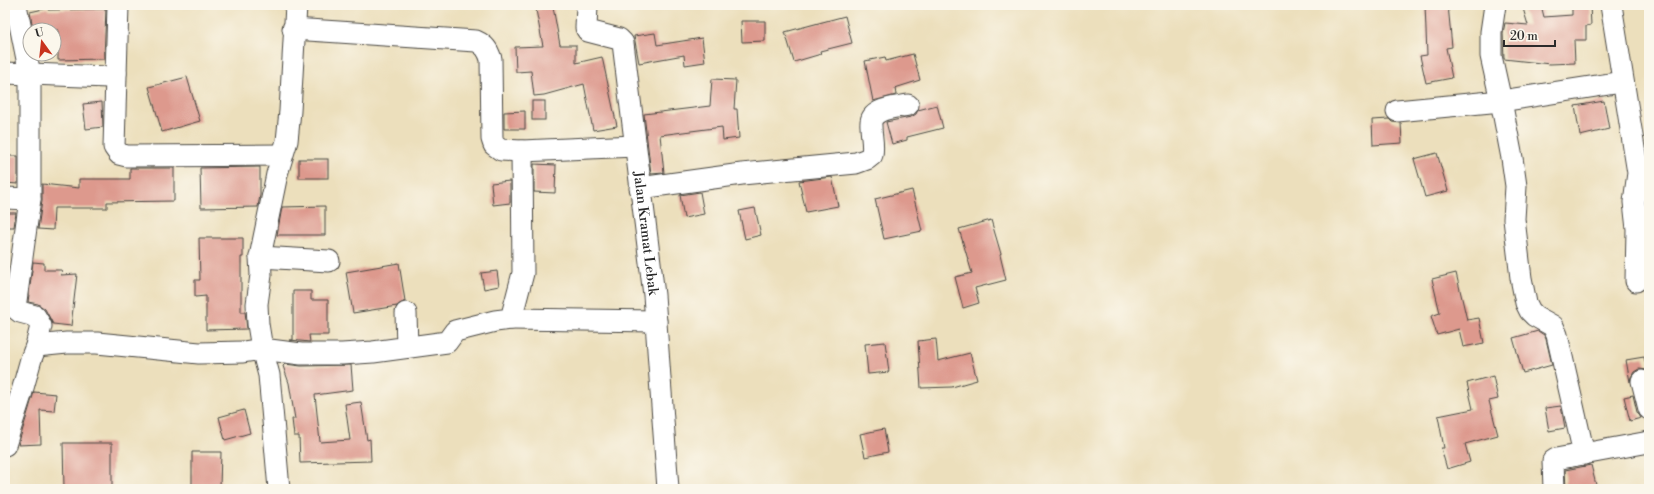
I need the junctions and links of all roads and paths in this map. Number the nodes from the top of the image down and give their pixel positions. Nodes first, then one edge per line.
1 (16, 5) edge
2 (118, 5) edge
3 (296, 5) edge
4 (587, 5) edge
5 (1495, 5) edge
6 (1611, 5) edge
7 (293, 28) junction
8 (5, 72) edge
9 (116, 73) junction
10 (30, 74) junction
11 (1622, 82) junction
12 (1501, 101) junction
13 (908, 105) dead end
14 (1397, 110) dead end
15 (635, 146) junction
16 (522, 151) junction
17 (282, 155) junction
18 (1644, 173) edge
19 (640, 188) junction
20 (5, 198) edge
21 (30, 199) junction
22 (260, 257) junction
23 (329, 261) dead end
24 (1636, 281) dead end
25 (406, 313) dead end
26 (511, 319) junction
27 (656, 320) junction
28 (36, 346) junction
29 (407, 347) junction
30 (262, 349) junction
31 (1642, 381) dead end
32 (1649, 409) edge
33 (1649, 442) edge
34 (5, 445) edge
35 (1584, 454) junction
36 (279, 489) edge
37 (668, 489) edge
38 (1554, 489) edge

1 - 10 street
2 - 9 street
3 - 7 street
4 - 15 street, Jalan Kramat Lebak
5 - 12 street
6 - 11 street
7 - 16 street
7 - 17 street
8 - 10 street
9 - 10 street
9 - 17 street
10 - 21 street
11 - 12 street
11 - 18 street
12 - 14 street
12 - 35 street
13 - 19 street
15 - 16 street
15 - 19 street, Jalan Kramat Lebak
16 - 26 street
17 - 22 street
18 - 24 street
19 - 27 street, Jalan Kramat Lebak
20 - 21 street
21 - 28 street
22 - 23 street
22 - 30 street
25 - 29 street
26 - 27 street
26 - 29 street
27 - 37 street, Jalan Kramat Lebak
28 - 30 street
28 - 34 street
29 - 30 street
30 - 36 street
31 - 32 street
33 - 35 street
35 - 38 street

